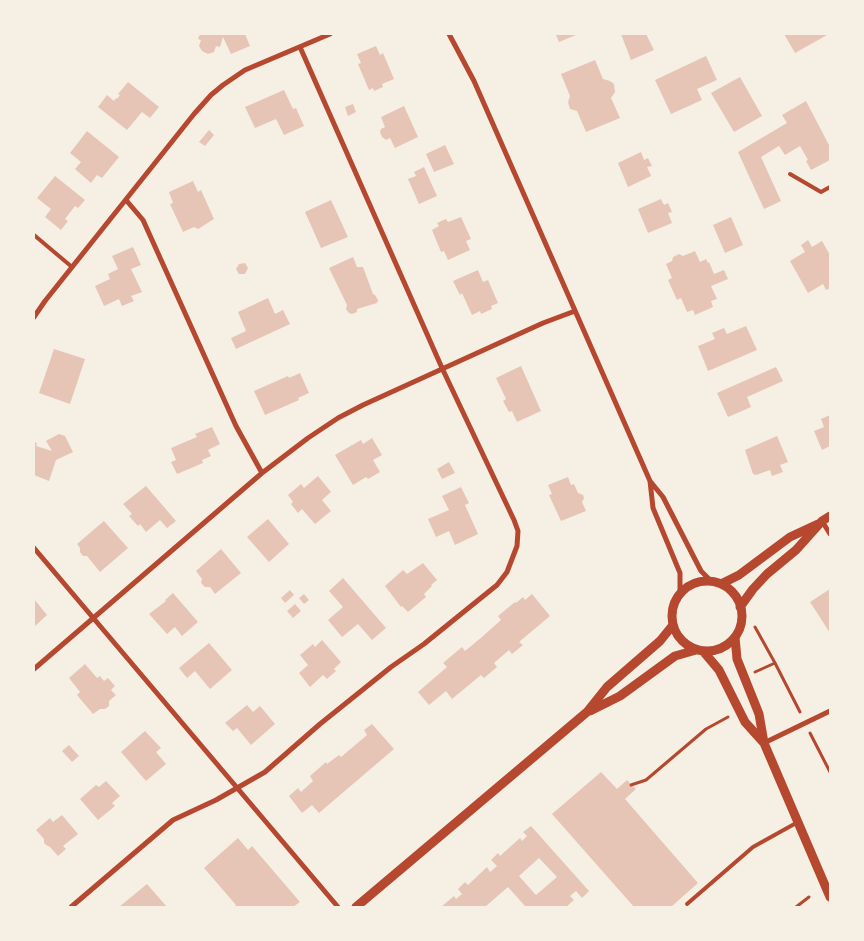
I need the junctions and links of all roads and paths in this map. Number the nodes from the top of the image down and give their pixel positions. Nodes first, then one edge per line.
1 (330, 34) edge
2 (450, 34) edge
3 (300, 47) junction
4 (790, 174) dead end
5 (830, 187) edge
6 (126, 200) junction
7 (34, 235) edge
8 (72, 267) junction
9 (575, 311) junction
10 (34, 317) edge
11 (442, 368) junction
12 (262, 473) junction
13 (650, 481) junction
14 (826, 519) edge
15 (830, 534) edge
16 (34, 548) edge
17 (716, 583) junction
18 (680, 593) junction
19 (740, 607) junction
20 (93, 619) junction
21 (673, 625) junction
22 (755, 627) dead end
23 (735, 637) junction
24 (700, 650) junction
25 (774, 663) junction
26 (34, 669) edge
27 (754, 672) dead end
28 (830, 711) edge
29 (587, 712) junction
30 (740, 712) junction
31 (805, 723) junction
32 (764, 743) junction
33 (830, 772) edge
34 (631, 785) dead end
35 (238, 788) junction
36 (798, 822) junction
37 (809, 897) dead end
38 (830, 897) edge
39 (687, 904) dead end
40 (71, 907) edge
41 (338, 907) edge
42 (356, 907) edge
43 (796, 907) edge

1 - 3 street
2 - 9 street
3 - 6 street
3 - 11 street
4 - 5 lane
6 - 8 street
6 - 12 street
7 - 8 lane
8 - 10 street
9 - 11 street
9 - 13 street
11 - 12 street
11 - 35 street
12 - 20 street
13 - 17 street
13 - 18 street
14 - 15 street
14 - 17 street
14 - 19 street
16 - 20 street
17 - 18 street
17 - 19 street
18 - 21 street
19 - 23 street
20 - 26 street
20 - 35 street
21 - 24 street
21 - 29 street
22 - 25 path
23 - 24 street
23 - 32 street
24 - 29 street
24 - 30 street
25 - 27 path
25 - 31 path
28 - 31 street
29 - 42 street
30 - 32 street
30 - 34 path
31 - 32 street
31 - 33 path
32 - 36 street
35 - 40 street
35 - 41 street
36 - 38 street
36 - 39 lane
37 - 43 path

